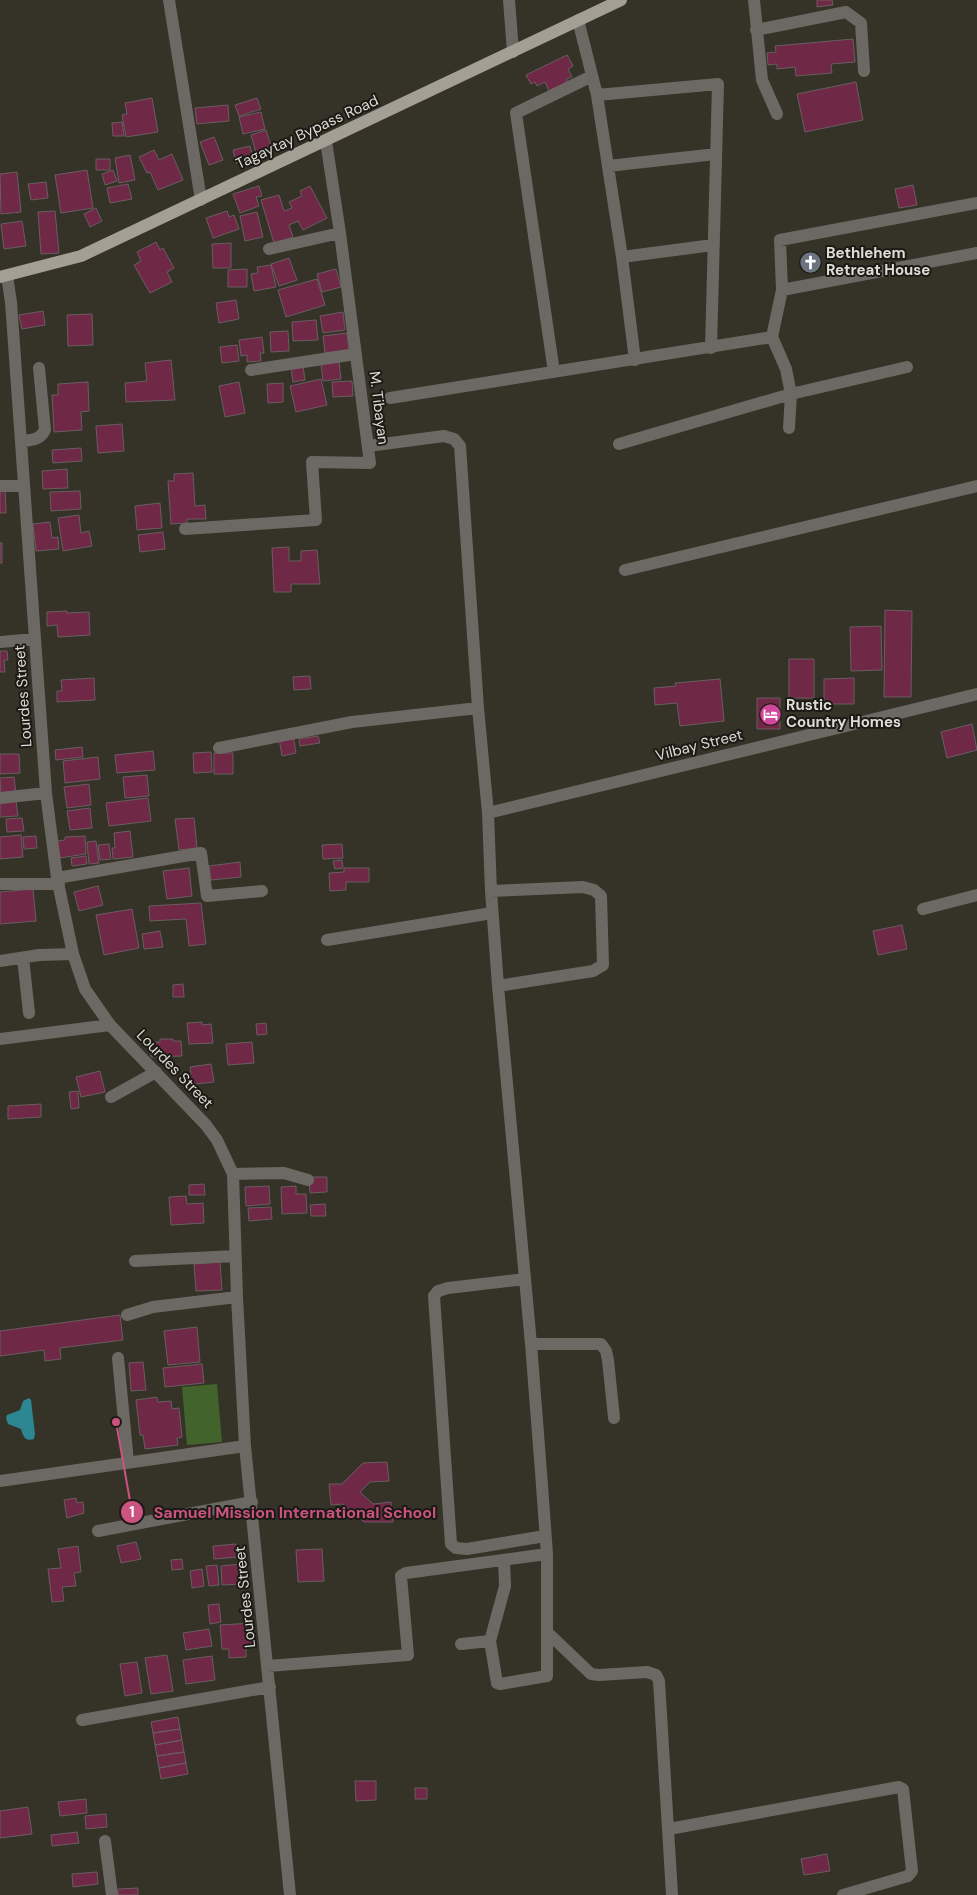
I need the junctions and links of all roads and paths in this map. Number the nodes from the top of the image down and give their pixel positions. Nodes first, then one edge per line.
1 (169, 0) edge
2 (509, 0) edge
3 (621, 0) edge
4 (754, 0) edge
5 (578, 20) junction
6 (756, 30) junction
7 (513, 52) junction
8 (864, 71) dead end
9 (592, 76) junction
10 (597, 95) junction
11 (777, 114) dead end
12 (326, 141) junction
13 (716, 154) junction
14 (608, 166) junction
15 (202, 200) junction
16 (977, 203) edge
17 (340, 232) junction
18 (713, 245) junction
19 (269, 249) dead end
20 (977, 253) edge
21 (622, 257) junction
22 (3, 276) edge
23 (782, 290) junction
24 (772, 337) junction
25 (711, 348) junction
26 (356, 354) junction
27 (635, 360) junction
28 (907, 367) dead end
29 (39, 368) dead end
30 (251, 370) dead end
31 (554, 372) junction
32 (791, 394) junction
33 (390, 398) dead end
34 (789, 428) dead end
35 (21, 441) junction
36 (619, 444) dead end
37 (368, 446) junction
38 (0, 486) edge
39 (24, 486) junction
40 (977, 486) edge
41 (185, 529) dead end
42 (625, 570) dead end
43 (35, 639) junction
44 (0, 642) edge
45 (977, 694) edge
46 (478, 708) junction
47 (219, 748) dead end
48 (46, 793) junction
49 (0, 798) edge
50 (488, 813) junction
51 (58, 881) junction
52 (0, 884) edge
53 (262, 891) dead end
54 (490, 891) junction
55 (977, 895) edge
56 (923, 909) dead end
57 (492, 913) junction
58 (327, 940) dead end
59 (73, 954) junction
60 (23, 958) junction
61 (0, 960) edge
62 (498, 986) junction
63 (29, 1013) dead end
64 (110, 1025) junction
65 (0, 1039) edge
66 (156, 1072) junction
67 (111, 1097) dead end
68 (232, 1174) junction
69 (308, 1180) dead end
70 (235, 1256) junction
71 (134, 1261) dead end
72 (525, 1279) junction
73 (236, 1297) junction
74 (127, 1316) dead end
75 (531, 1344) junction
76 (118, 1358) dead end
77 (614, 1418) dead end
78 (246, 1446) junction
79 (128, 1462) junction
80 (0, 1481) edge
81 (252, 1502) junction
82 (98, 1531) dead end
83 (545, 1536) junction
84 (546, 1554) junction
85 (504, 1560) junction
86 (546, 1632) junction
87 (490, 1641) junction
88 (462, 1644) dead end
89 (268, 1666) junction
90 (270, 1687) junction
91 (82, 1720) dead end
92 (669, 1829) junction
93 (105, 1841) dead end
94 (112, 1895) edge
95 (290, 1895) edge
96 (672, 1895) edge
97 (843, 1895) edge

1 - 15 street
2 - 7 street
3 - 5 main road, Tagaytay Bypass Road
4 - 6 street
5 - 7 main road, Tagaytay Bypass Road
5 - 9 street
6 - 8 street
6 - 11 street
7 - 12 main road, Tagaytay Bypass Road
9 - 10 street
9 - 31 street
10 - 13 street
10 - 14 street
12 - 15 main road, Tagaytay Bypass Road
12 - 17 street, M. Tibayan
13 - 14 street
13 - 18 street
14 - 21 street
15 - 22 main road, Tagaytay Bypass Road
16 - 23 street
17 - 19 street
17 - 26 street, M. Tibayan
18 - 21 street
18 - 25 street
20 - 23 street
21 - 27 street
22 - 35 street, Lourdes Street
23 - 24 street
24 - 25 street
24 - 32 street
25 - 27 street
26 - 30 street
26 - 37 street, M. Tibayan
27 - 31 street
28 - 32 street
29 - 35 street
31 - 33 street
32 - 34 street
32 - 36 street
35 - 39 street, Lourdes Street
37 - 41 street, M. Tibayan
37 - 46 street
38 - 39 street
39 - 43 street, Lourdes Street
40 - 42 street
43 - 44 street
43 - 48 street, Lourdes Street
45 - 50 street, Vilbay Street
46 - 47 street
46 - 50 street
48 - 49 street
48 - 51 street, Lourdes Street
50 - 54 street
51 - 52 street
51 - 53 street
51 - 59 street, Lourdes Street
54 - 57 street
54 - 62 street
55 - 56 street
57 - 58 street
57 - 62 street
59 - 60 street
59 - 64 street, Lourdes Street
60 - 61 street
60 - 63 street
62 - 72 street
64 - 65 street
64 - 66 street, Lourdes Street
66 - 67 street
66 - 68 street, Lourdes Street
68 - 69 street
68 - 70 street, Lourdes Street
70 - 71 street
70 - 73 street, Lourdes Street
72 - 75 street
72 - 83 street
73 - 74 street
73 - 78 street, Lourdes Street
75 - 77 street
75 - 83 street
76 - 79 street
78 - 79 street
78 - 81 street, Lourdes Street
79 - 80 street
81 - 82 street
81 - 89 street, Lourdes Street
83 - 84 street
84 - 85 street
84 - 86 street
85 - 87 street
85 - 89 street
86 - 87 street
86 - 92 street
87 - 88 street
89 - 90 street, Lourdes Street
90 - 91 street
90 - 95 street, Lourdes Street
92 - 96 street
92 - 97 street
93 - 94 street

